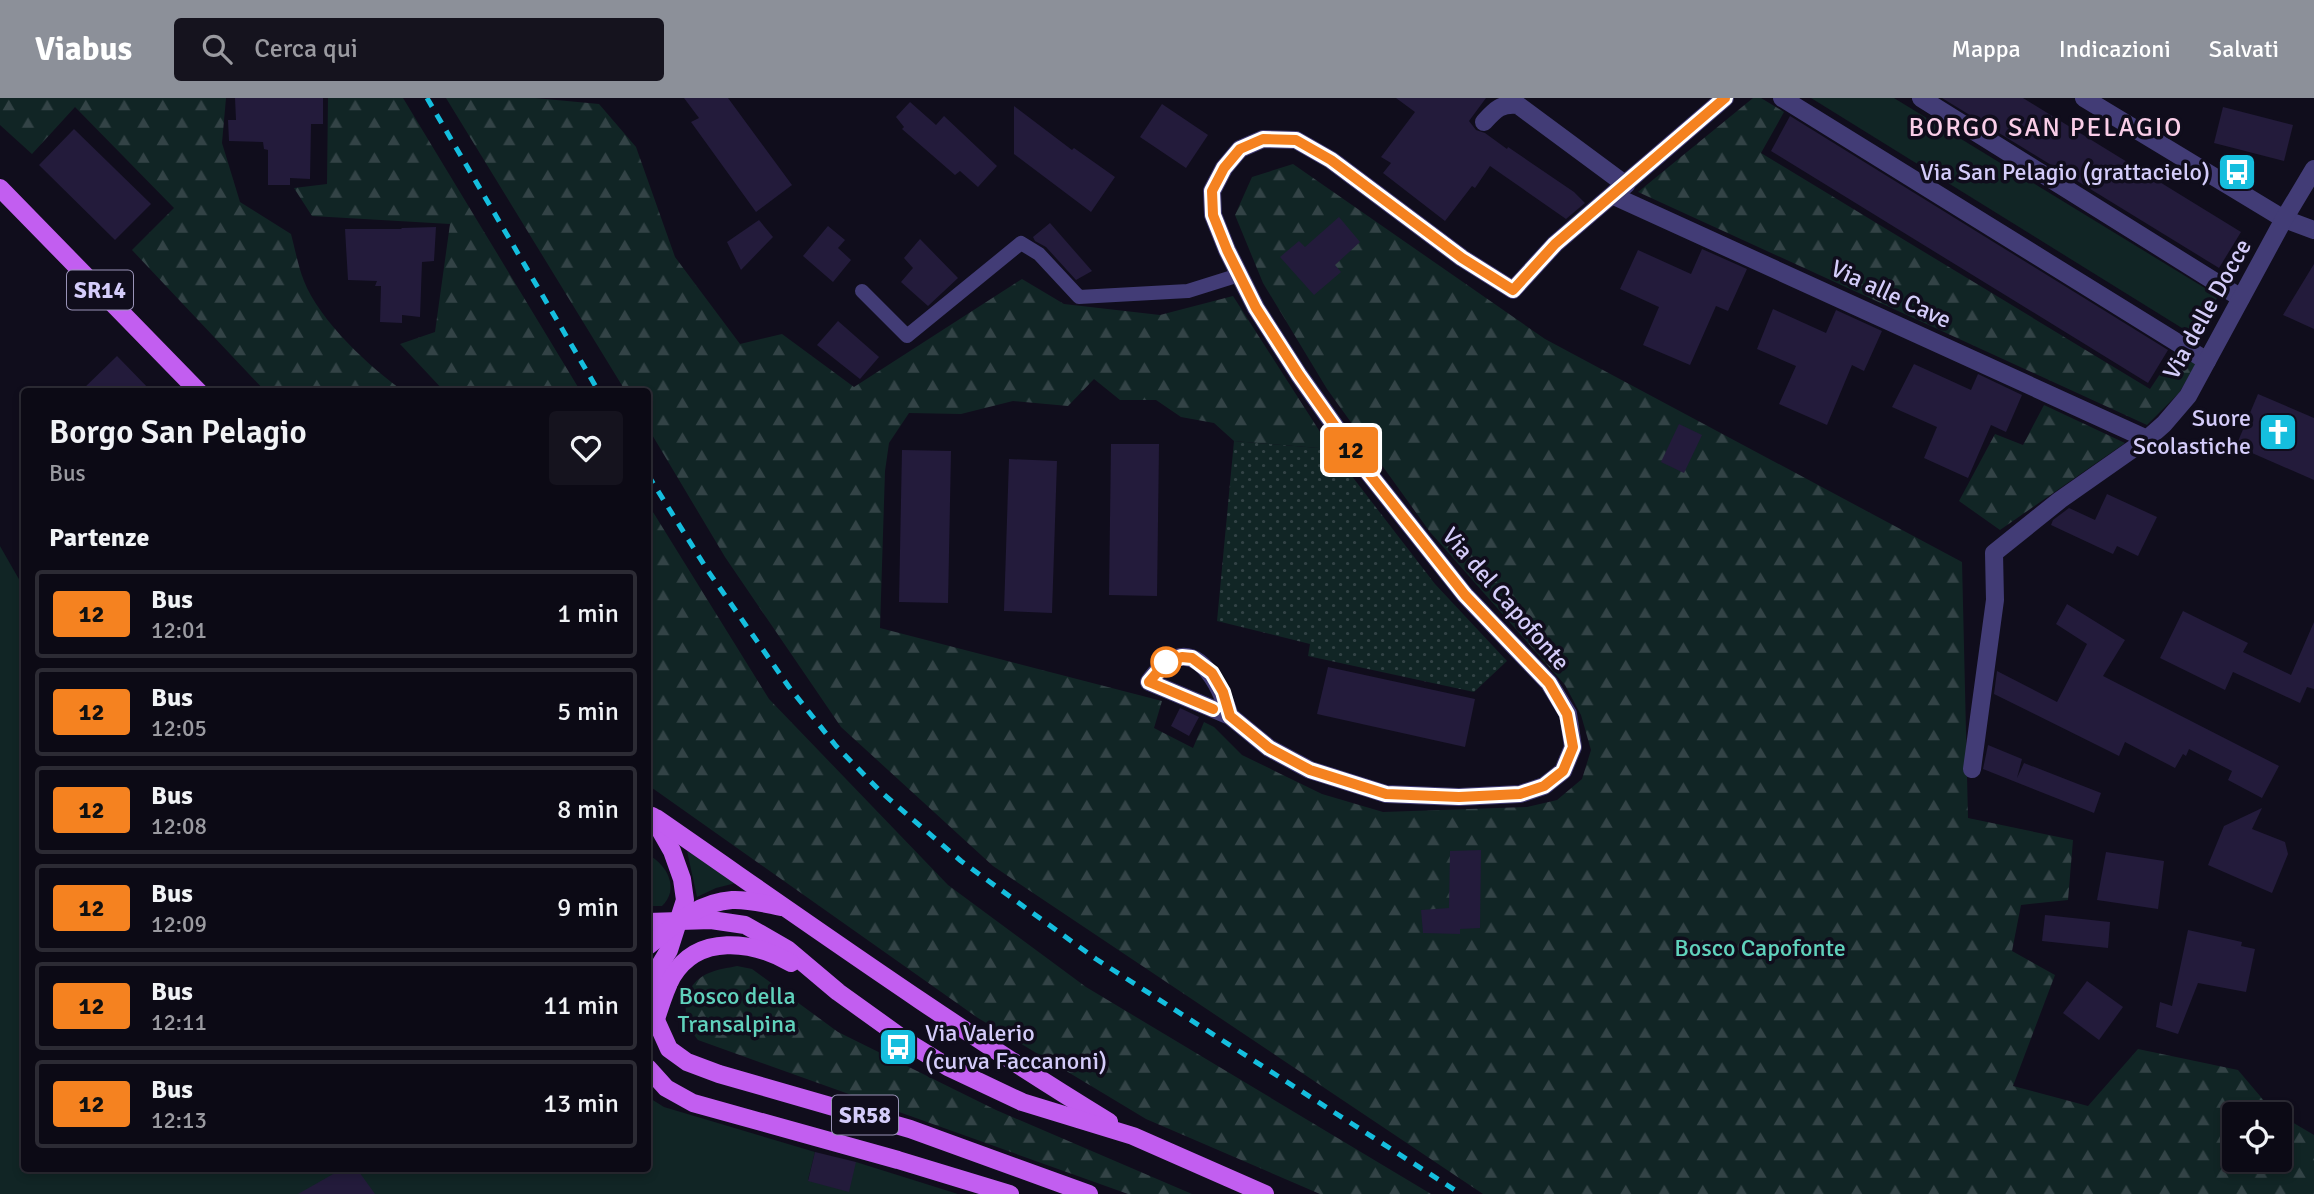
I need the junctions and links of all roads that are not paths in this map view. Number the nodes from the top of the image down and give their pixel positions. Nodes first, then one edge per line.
1 (1725, 98) edge
2 (1782, 98) edge
3 (1921, 98) edge
4 (2084, 98) edge
5 (1484, 122) dead end
6 (2314, 169) edge
7 (0, 188) edge
8 (1620, 190) junction
9 (2284, 219) junction
10 (2314, 230) edge
11 (1240, 275) junction
12 (862, 291) dead end
13 (2241, 299) junction
14 (2207, 361) junction
15 (195, 388) edge
16 (2147, 439) junction
17 (1230, 716) dead end
18 (1972, 769) dead end
19 (651, 816) edge
20 (651, 818) edge
21 (785, 907) junction
22 (651, 922) edge
23 (677, 922) junction
24 (651, 944) edge
25 (651, 987) edge
26 (838, 992) junction
27 (651, 1010) edge
28 (655, 1022) junction
29 (651, 1071) edge
30 (1133, 1136) junction
31 (1010, 1194) edge
32 (1089, 1194) edge
33 (1265, 1194) edge

1 - 8 street
2 - 14 street
3 - 13 street
4 - 9 street
5 - 8 street, Via alle Cave
6 - 9 street, Via delle Docce
7 - 15 main road, SR14
8 - 11 street, Via del Capofonte
8 - 16 street, Via alle Cave
9 - 10 street
9 - 13 street, Via delle Docce
11 - 12 lane
11 - 17 street, Via del Capofonte
13 - 14 street, Via delle Docce
14 - 16 street, Via delle Docce
16 - 18 street, Via delle Docce
19 - 21 main road
20 - 23 main road, SR58
21 - 23 main road
21 - 30 main road
22 - 23 main road
23 - 24 main road
23 - 25 main road, SR58
23 - 26 main road
26 - 28 main road
26 - 30 main road
27 - 28 main road, SR58
28 - 32 main road, SR58
29 - 31 main road, SR58
30 - 33 main road

